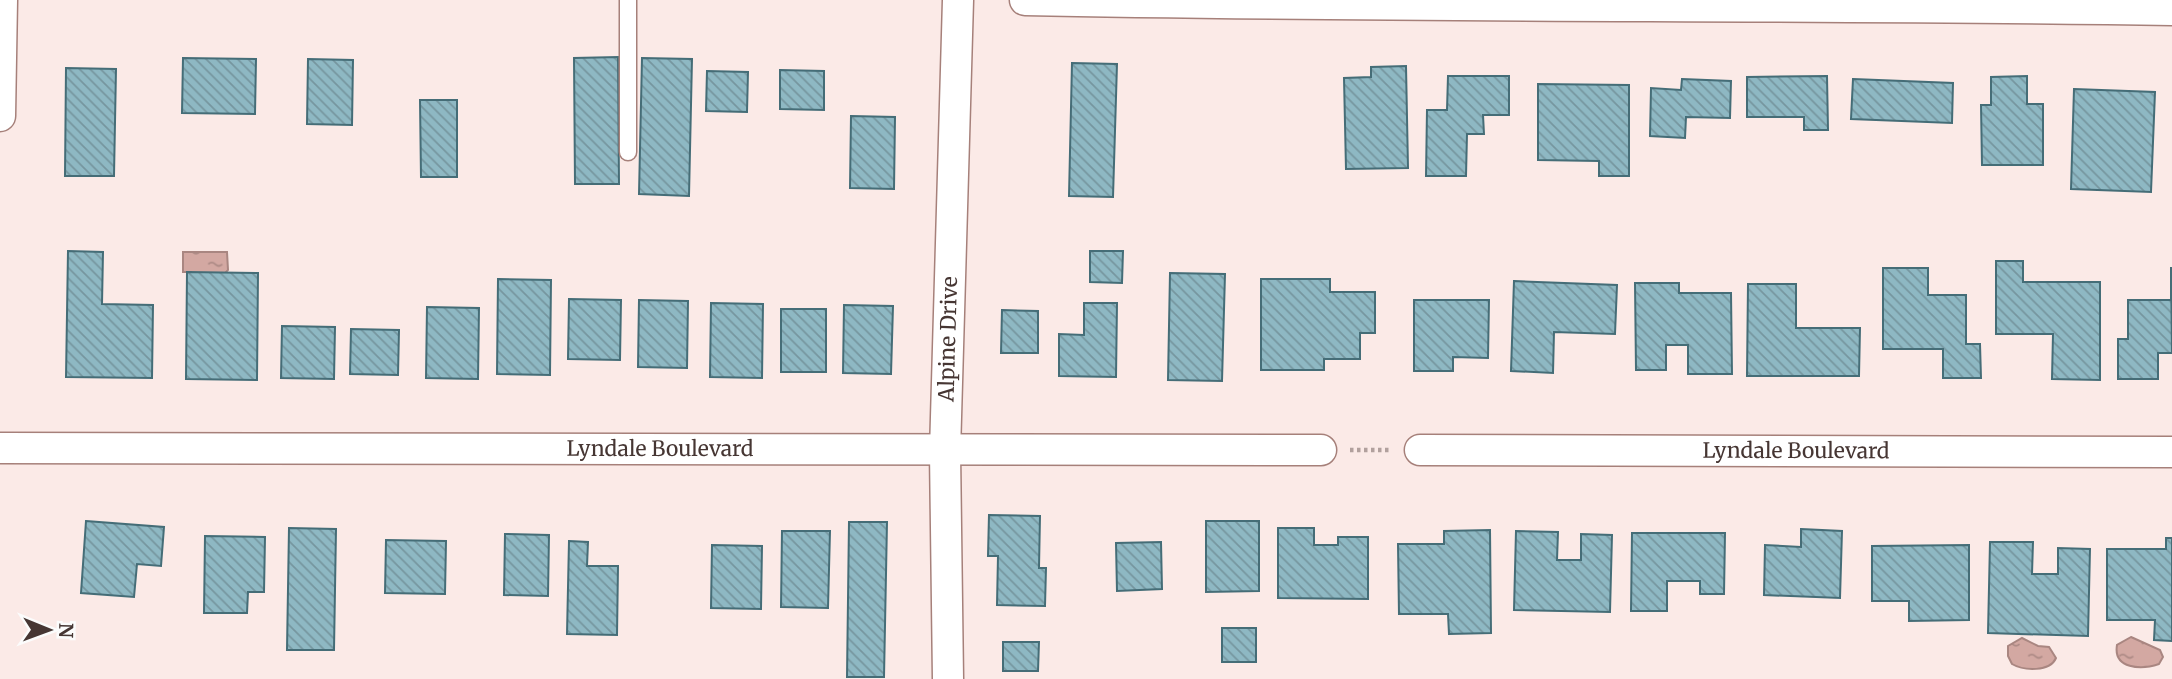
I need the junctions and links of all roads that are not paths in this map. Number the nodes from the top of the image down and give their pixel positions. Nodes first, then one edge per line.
1 (2, 0) edge
2 (628, 0) edge
3 (958, 0) edge
4 (1025, 0) edge
5 (1063, 0) edge
6 (1357, 3) edge
7 (1853, 3) edge
8 (2172, 10) edge
9 (0, 116) edge
10 (628, 152) dead end
11 (0, 448) edge
12 (1321, 450) road end
13 (1420, 450) road end
14 (945, 452) junction
15 (2172, 452) edge
16 (948, 679) edge

1 - 9 street
2 - 10 lane
3 - 14 street, Alpine Drive
4 - 5 street
5 - 6 street
6 - 7 street
7 - 8 street
11 - 14 street, Lyndale Boulevard
12 - 14 street, Lyndale Boulevard
13 - 15 street, Lyndale Boulevard
14 - 16 street, Alpine Drive

